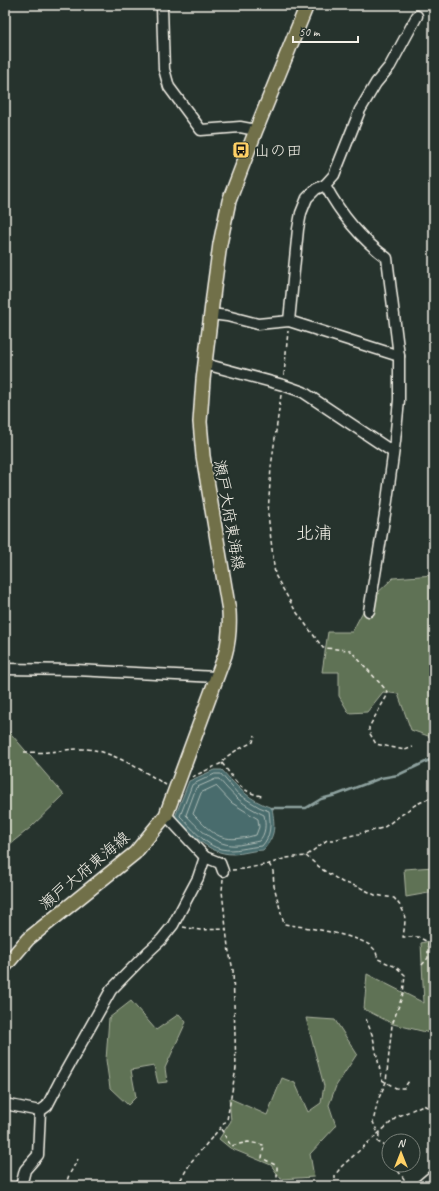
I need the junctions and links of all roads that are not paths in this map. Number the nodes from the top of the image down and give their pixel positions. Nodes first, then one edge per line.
1 (160, 5) edge
2 (307, 5) edge
3 (417, 16) dead end
4 (256, 130) junction
5 (325, 185) junction
6 (211, 314) junction
7 (289, 320) junction
8 (399, 356) junction
9 (205, 364) junction
10 (393, 452) junction
11 (369, 611) dead end
12 (5, 669) edge
13 (216, 677) junction
14 (166, 815) junction
15 (205, 857) junction
16 (223, 871) road end
17 (5, 966) edge
18 (5, 1104) edge
19 (40, 1111) junction
20 (434, 1175) edge
21 (21, 1186) edge
22 (421, 1186) edge

1 - 4 street
2 - 4 main road, 瀬戸大府東海線
3 - 5 street
4 - 6 main road, 瀬戸大府東海線
5 - 7 street
5 - 8 street
6 - 7 street
6 - 9 main road, 瀬戸大府東海線
7 - 8 street
8 - 10 street
9 - 10 street
9 - 13 main road, 瀬戸大府東海線
10 - 11 street
12 - 13 street
13 - 14 main road, 瀬戸大府東海線
14 - 15 street
14 - 17 main road, 瀬戸大府東海線
15 - 16 street
15 - 19 street
18 - 19 street
19 - 21 street
20 - 22 street

